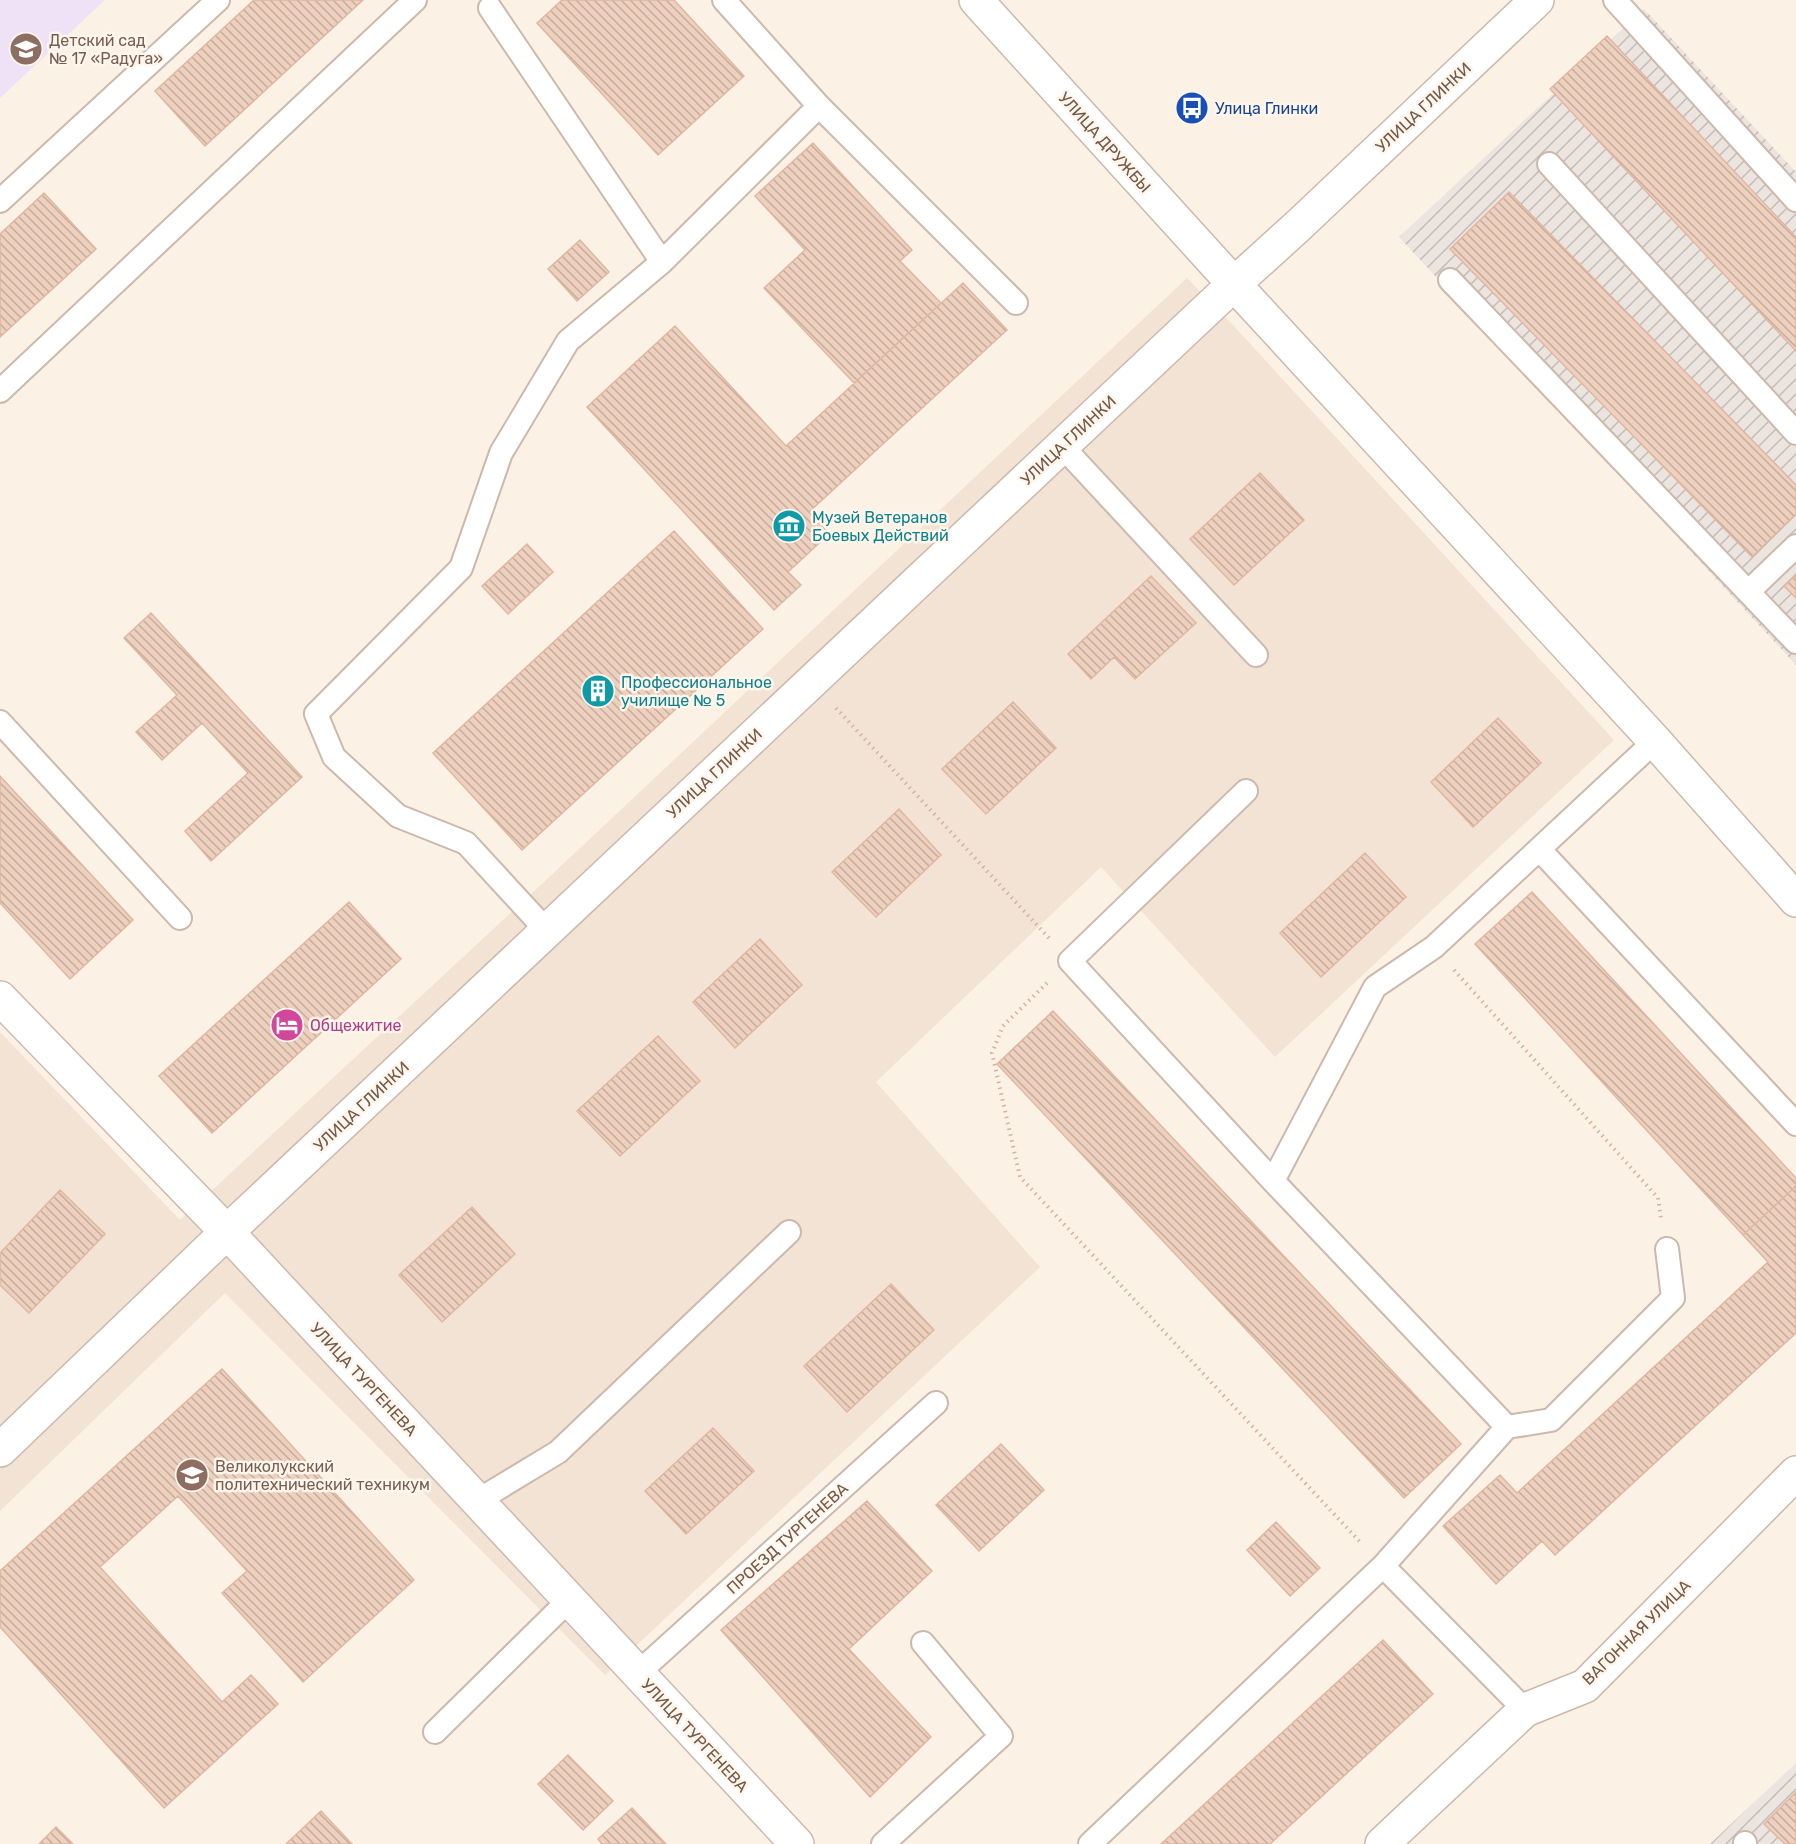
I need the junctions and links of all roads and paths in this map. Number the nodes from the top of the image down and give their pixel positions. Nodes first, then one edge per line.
1 (218, 0) edge
2 (415, 0) edge
3 (724, 0) edge
4 (976, 0) edge
5 (1537, 0) edge
6 (1615, 0) edge
7 (490, 3) edge
8 (819, 106) junction
9 (1549, 164) dead end
10 (1796, 200) edge
11 (0, 201) edge
12 (662, 262) junction
13 (1450, 280) dead end
14 (1234, 284) junction
15 (1016, 303) dead end
16 (0, 391) edge
17 (1796, 433) edge
18 (1062, 446) junction
19 (1796, 546) edge
20 (1748, 592) junction
21 (1796, 642) edge
22 (1256, 655) dead end
23 (812, 681) junction
24 (0, 722) edge
25 (1655, 741) junction
26 (1246, 791) dead end
27 (1539, 849) junction
28 (1796, 900) edge
29 (180, 918) dead end
30 (547, 931) junction
31 (1434, 947) junction
32 (1070, 961) junction
33 (0, 998) edge
34 (1796, 1124) edge
35 (1273, 1181) junction
36 (227, 1232) junction
37 (789, 1232) dead end
38 (1667, 1249) joint
39 (936, 1403) dead end
40 (1507, 1427) junction
41 (0, 1450) edge
42 (1796, 1473) edge
43 (477, 1501) junction
44 (1383, 1566) junction
45 (569, 1600) junction
46 (923, 1643) dead end
47 (638, 1673) junction
48 (1525, 1710) junction
49 (435, 1732) dead end
50 (797, 1844) edge
51 (884, 1844) edge
52 (1090, 1844) edge
53 (1382, 1844) edge

1 - 11 lane
2 - 16 lane
3 - 8 lane
4 - 14 street, УЛИЦА ДРУЖБЫ
5 - 14 street, УЛИЦА ГЛИНКИ
6 - 10 lane
7 - 12 lane
8 - 12 lane
8 - 15 lane
9 - 17 lane
12 - 30 lane
13 - 20 lane
14 - 18 street, УЛИЦА ГЛИНКИ
14 - 25 street, УЛИЦА ДРУЖБЫ
18 - 22 lane
18 - 23 street, УЛИЦА ГЛИНКИ
19 - 20 lane
20 - 21 lane
23 - 30 street, УЛИЦА ГЛИНКИ
23 - 32 path
24 - 29 lane
25 - 27 lane
25 - 28 street, УЛИЦА ДРУЖБЫ
26 - 32 lane
27 - 31 lane
27 - 34 lane
30 - 36 street, УЛИЦА ГЛИНКИ
31 - 35 lane
31 - 38 path
32 - 35 lane
32 - 44 path
33 - 36 street, УЛИЦА ТУРГЕНЕВА
35 - 40 lane
36 - 41 street, УЛИЦА ГЛИНКИ
36 - 43 street, УЛИЦА ТУРГЕНЕВА
37 - 43 lane
38 - 40 lane
39 - 47 lane, ПРОЕЗД ТУРГЕНЕВА
40 - 44 lane
42 - 48 street, ВАГОННАЯ УЛИЦА
43 - 45 street, УЛИЦА ТУРГЕНЕВА
44 - 48 lane
44 - 52 lane
45 - 47 street, УЛИЦА ТУРГЕНЕВА
45 - 49 lane
46 - 51 lane
47 - 50 street, УЛИЦА ТУРГЕНЕВА
48 - 53 street, ВАГОННАЯ УЛИЦА

